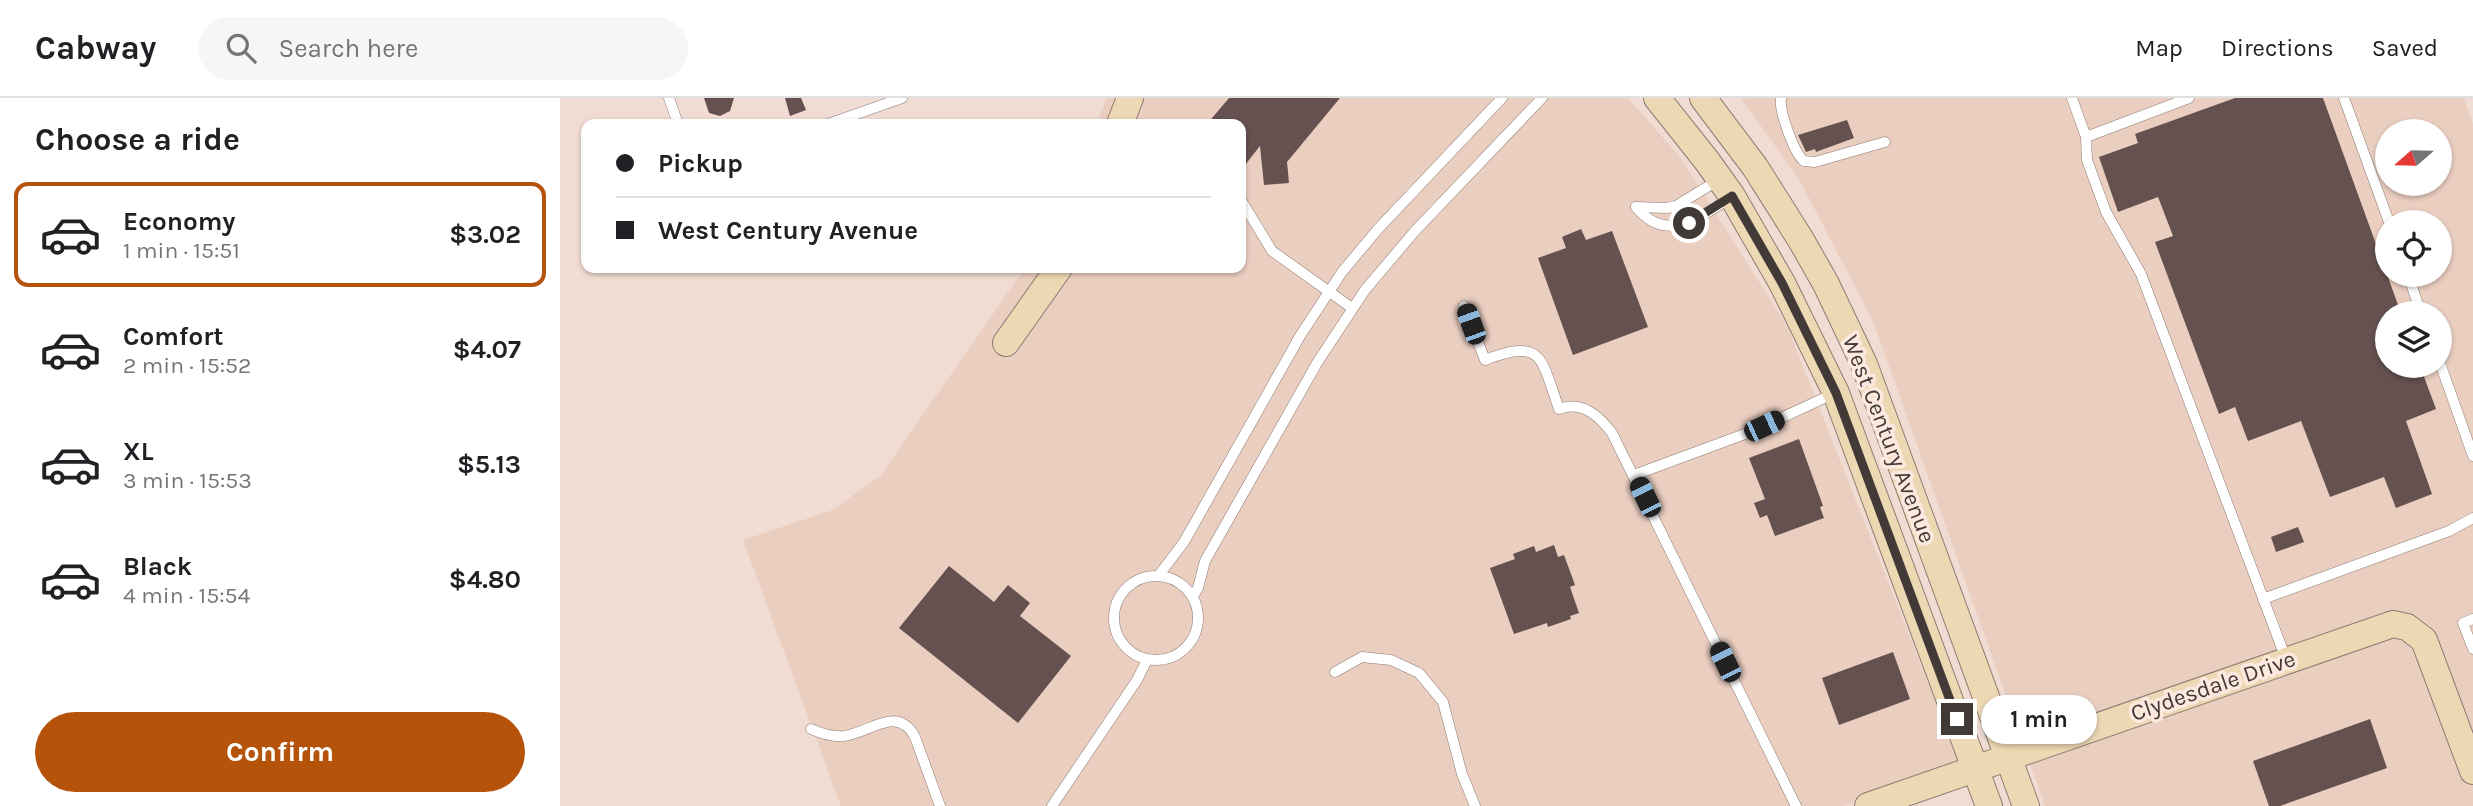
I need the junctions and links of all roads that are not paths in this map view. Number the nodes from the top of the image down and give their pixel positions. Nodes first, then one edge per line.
1 (669, 98) edge
2 (902, 98) edge
3 (1130, 98) edge
4 (1502, 98) edge
5 (1542, 98) edge
6 (1657, 98) edge
7 (1703, 98) edge
8 (1781, 98) edge
9 (2072, 98) edge
10 (2189, 98) edge
11 (2344, 98) edge
12 (676, 119) edge
13 (842, 119) edge
14 (1123, 119) edge
15 (2086, 137) junction
16 (1885, 142) dead end
17 (1726, 187) junction
18 (1246, 208) edge
19 (2385, 210) edge
20 (1055, 273) edge
21 (1329, 292) junction
22 (1464, 306) dead end
23 (1352, 308) junction
24 (1006, 343) dead end
25 (2445, 378) edge
26 (1836, 393) junction
27 (2473, 456) edge
28 (1634, 475) junction
29 (2473, 518) edge
30 (1158, 575) junction
31 (1193, 596) junction
32 (2263, 599) junction
33 (2473, 619) edge
34 (2473, 649) edge
35 (1147, 660) junction
36 (2286, 660) junction
37 (1335, 672) dead end
38 (811, 729) dead end
39 (2470, 754) edge
40 (2009, 757) junction
41 (1976, 769) junction
42 (940, 806) edge
43 (1052, 806) edge
44 (1475, 806) edge
45 (1796, 806) edge
46 (1868, 806) edge
47 (1989, 806) edge
48 (2026, 806) edge

1 - 12 lane
2 - 13 lane
3 - 14 main road
4 - 21 lane
5 - 23 lane
6 - 17 main road, West Century Avenue
7 - 40 main road, West Century Avenue
8 - 16 lane
9 - 15 lane
10 - 15 lane
11 - 19 lane
15 - 32 lane
17 - 17 lane
17 - 26 main road, West Century Avenue
18 - 21 lane
20 - 24 main road
21 - 23 lane
21 - 30 lane
22 - 28 lane
23 - 31 lane
25 - 27 lane
26 - 28 lane
26 - 41 main road, West Century Avenue
28 - 45 lane
29 - 32 lane
30 - 31 lane
30 - 35 lane
31 - 35 lane
32 - 36 lane
33 - 34 lane
35 - 43 lane
36 - 39 main road, Clydesdale Drive
36 - 40 main road, Clydesdale Drive
37 - 44 lane
38 - 42 lane
40 - 41 main road, Clydesdale Drive
40 - 48 main road, West Century Avenue
41 - 46 main road, Clydesdale Drive
41 - 47 main road, West Century Avenue

